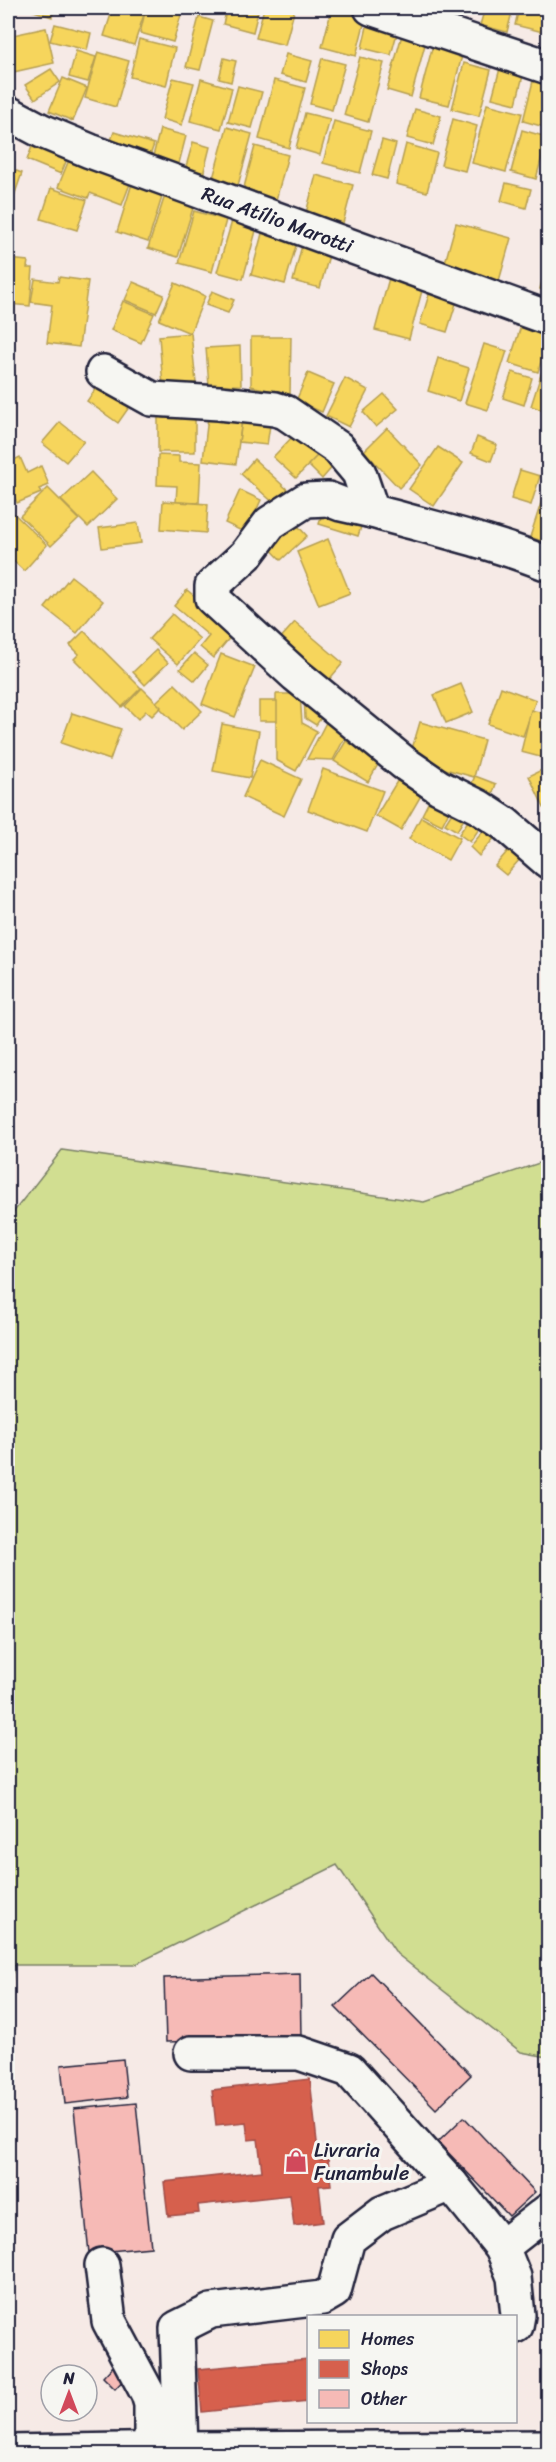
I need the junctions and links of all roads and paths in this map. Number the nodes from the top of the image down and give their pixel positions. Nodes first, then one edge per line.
1 (371, 8) edge
2 (549, 67) edge
3 (8, 113) edge
4 (549, 318) edge
5 (103, 372) dead end
6 (372, 511) junction
7 (549, 564) edge
8 (549, 861) edge
9 (191, 2053) dead end
10 (451, 2184) junction
11 (549, 2211) edge
12 (502, 2247) junction
13 (102, 2265) dead end
14 (517, 2320) edge
15 (490, 2434) edge
16 (549, 2447) edge
17 (166, 2450) junction
18 (8, 2452) edge

1 - 2 street
3 - 4 street, Rua Atílio Marotti
5 - 6 street
6 - 7 street
6 - 8 street
9 - 10 street
10 - 12 street
10 - 17 street
11 - 12 street
12 - 14 street
13 - 17 street
15 - 16 street
15 - 17 street
17 - 18 street

